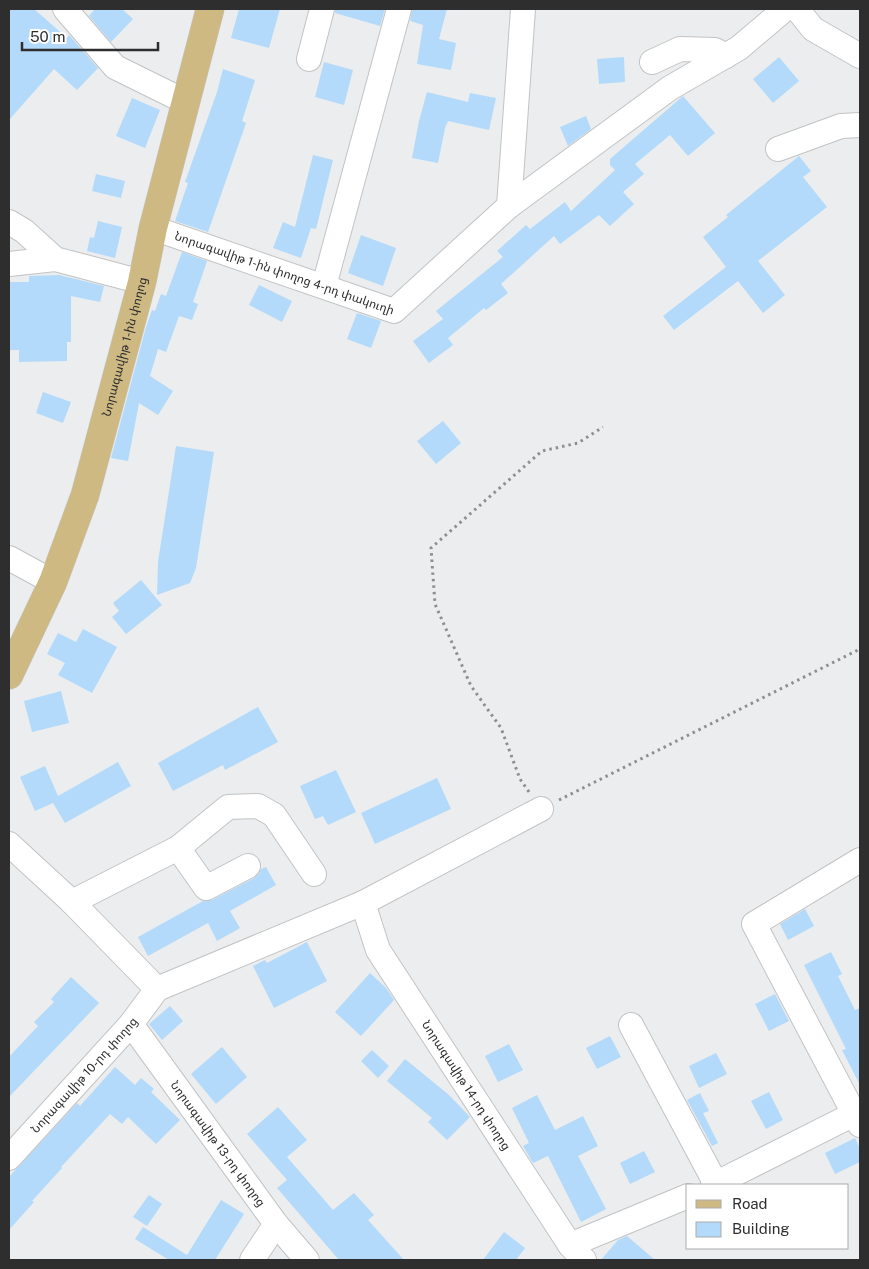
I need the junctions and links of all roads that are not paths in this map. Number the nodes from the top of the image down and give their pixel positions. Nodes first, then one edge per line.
1 (65, 9) edge
2 (210, 9) edge
3 (322, 9) edge
4 (399, 9) edge
5 (523, 9) edge
6 (786, 9) edge
7 (797, 9) edge
8 (726, 56) junction
9 (860, 56) edge
10 (309, 59) dead end
11 (652, 62) dead end
12 (186, 102) junction
13 (860, 125) edge
14 (778, 150) dead end
15 (509, 206) junction
16 (9, 222) edge
17 (154, 228) junction
18 (55, 259) junction
19 (9, 264) edge
20 (142, 282) junction
21 (324, 286) junction
22 (9, 558) edge
23 (53, 582) junction
24 (9, 675) edge
25 (541, 809) road end
26 (9, 844) edge
27 (178, 848) junction
28 (860, 860) edge
29 (248, 866) dead end
30 (314, 874) dead end
31 (72, 902) junction
32 (363, 903) junction
33 (157, 989) junction
34 (131, 1024) junction
35 (631, 1025) dead end
36 (859, 1117) edge
37 (9, 1158) edge
38 (713, 1184) edge
39 (716, 1184) edge
40 (686, 1197) edge
41 (276, 1224) junction
42 (577, 1253) edge
43 (252, 1260) edge
44 (307, 1260) edge

1 - 12 street
2 - 12 main road, Նորագավիթ 1-ին փողոց
3 - 10 street
4 - 21 street
5 - 15 street
6 - 8 street
7 - 9 street
8 - 11 street
8 - 15 street
12 - 17 main road, Նորագավիթ 1-ին փողոց
13 - 14 street
15 - 21 street, Նորագավիթ 1-ին փողոց 4-րդ փակուղի
16 - 18 street
17 - 20 main road, Նորագավիթ 1-ին փողոց
17 - 21 street, Նորագավիթ 1-ին փողոց 4-րդ փակուղի
18 - 19 street
18 - 20 street
20 - 23 main road, Նորագավիթ 1-ին փողոց
22 - 23 street
23 - 24 main road, Նորագավիթ 1-ին փողոց
25 - 32 street
26 - 31 street
27 - 29 street
27 - 30 street
27 - 31 street
28 - 36 street
31 - 33 street
32 - 33 street
32 - 42 street, Նորագավիթ 14-րդ փողոց
33 - 34 street, Նորագավիթ 10-րդ փողոց
34 - 37 street, Նորագավիթ 10-րդ փողոց
34 - 41 street, Նորագավիթ 13-րդ փողոց
35 - 38 street
36 - 39 street
40 - 42 street
41 - 43 street
41 - 44 street, Նորագավիթ 13-րդ փողոց

